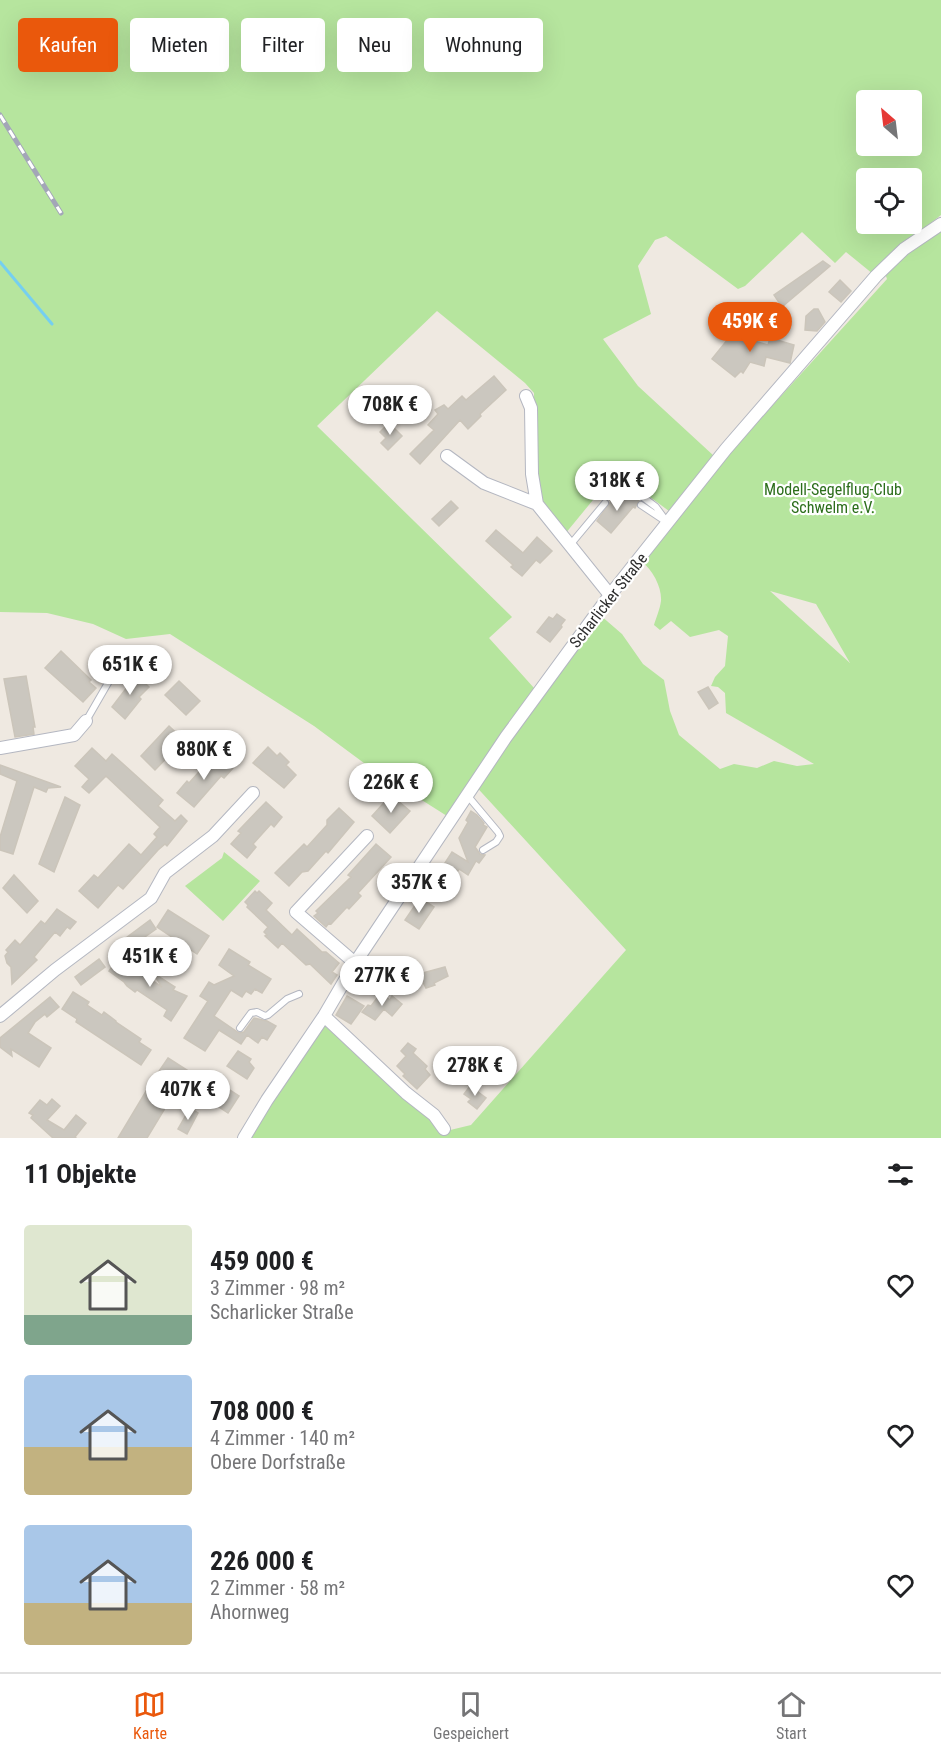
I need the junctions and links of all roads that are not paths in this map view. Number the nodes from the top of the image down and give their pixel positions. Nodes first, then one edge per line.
1 (941, 224) edge
2 (526, 396) dead end
3 (447, 456) dead end
4 (631, 488) dead end
5 (605, 503) dead end
6 (537, 504) junction
7 (641, 505) dead end
8 (668, 523) junction
9 (569, 545) junction
10 (610, 596) junction
11 (108, 683) dead end
12 (86, 721) joint
13 (0, 747) edge
14 (253, 793) dead end
15 (467, 795) junction
16 (367, 836) dead end
17 (483, 850) dead end
18 (355, 963) junction
19 (299, 994) dead end
20 (0, 1016) edge
21 (324, 1016) junction
22 (240, 1028) dead end
23 (444, 1129) dead end
24 (244, 1138) edge

1 - 8 street, Scharlicker Straße
2 - 6 street
3 - 6 street
4 - 8 lane
5 - 9 lane
6 - 9 street
7 - 8 lane
8 - 10 street, Scharlicker Straße
9 - 10 street
10 - 15 street, Scharlicker Straße
11 - 12 lane
12 - 13 street
14 - 20 street
15 - 17 lane
15 - 18 street, Scharlicker Straße
16 - 18 street
18 - 21 street, Scharlicker Straße
19 - 22 lane
21 - 23 street
21 - 24 street, Scharlicker Straße

